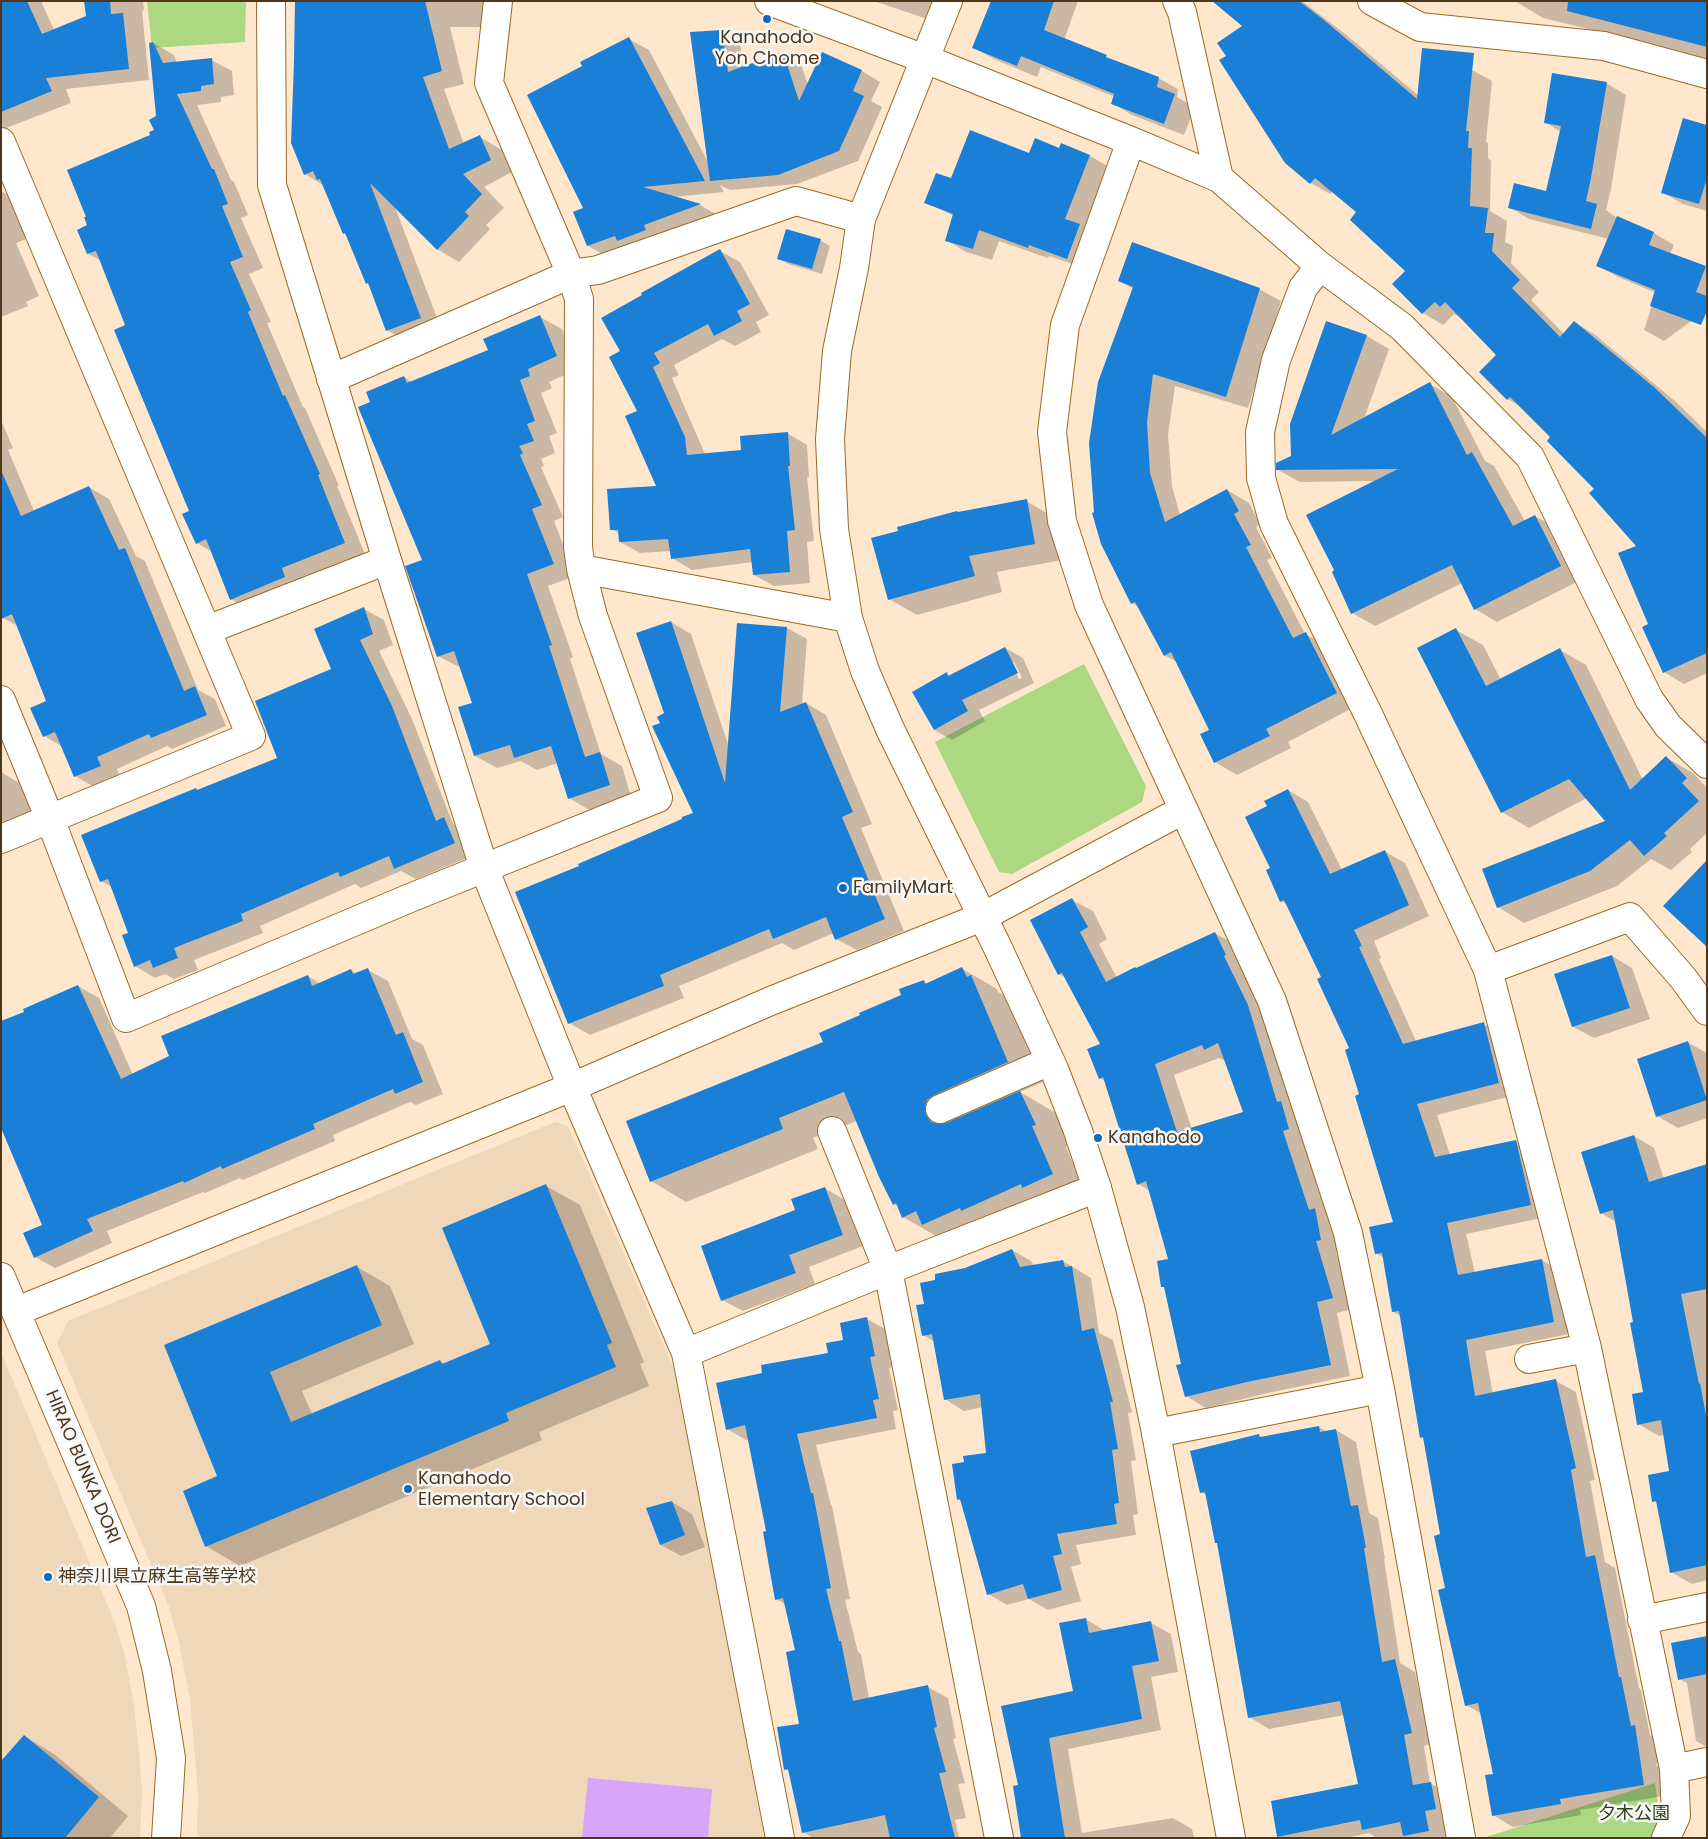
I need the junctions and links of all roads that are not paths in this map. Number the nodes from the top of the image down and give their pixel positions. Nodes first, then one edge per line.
1 (271, 1) edge
2 (498, 1) edge
3 (769, 1) edge
4 (948, 1) edge
5 (1177, 1) edge
6 (1372, 1) edge
7 (925, 59) junction
8 (1707, 74) edge
9 (1131, 140) junction
10 (2, 146) edge
11 (1219, 178) junction
12 (860, 219) junction
13 (1320, 266) junction
14 (571, 274) junction
15 (331, 379) junction
16 (386, 560) junction
17 (581, 569) junction
18 (848, 618) junction
19 (207, 630) junction
20 (1, 700) edge
21 (1707, 764) edge
22 (1184, 810) junction
23 (50, 819) junction
24 (1, 839) edge
25 (484, 868) junction
26 (982, 917) junction
27 (1488, 970) junction
28 (1707, 1011) edge
29 (1050, 1061) junction
30 (572, 1086) junction
31 (940, 1108) dead end
32 (832, 1131) dead end
33 (1097, 1188) junction
34 (888, 1270) junction
35 (1, 1277) edge
36 (16, 1311) junction
37 (1587, 1348) junction
38 (686, 1353) junction
39 (1529, 1359) dead end
40 (1380, 1389) junction
41 (1156, 1433) junction
42 (1707, 1607) edge
43 (1642, 1620) junction
44 (1707, 1762) edge
45 (1674, 1769) junction
46 (166, 1838) edge
47 (780, 1838) edge
48 (999, 1838) edge
49 (1231, 1838) edge
50 (1461, 1838) edge
51 (1666, 1838) edge

1 - 15 street
2 - 14 street
3 - 7 street
4 - 7 street
5 - 11 street
6 - 8 street
7 - 9 street
7 - 12 street
9 - 11 street
9 - 22 street
10 - 19 street
11 - 13 street
12 - 14 street
12 - 18 street
13 - 21 street
13 - 27 street
14 - 15 street
14 - 17 street
15 - 16 street
16 - 19 street
16 - 25 street
17 - 18 street
17 - 25 street
18 - 26 street
19 - 23 street
20 - 23 street
22 - 26 street
22 - 40 street
23 - 24 street
23 - 25 street
25 - 30 street
26 - 29 street
26 - 30 street
27 - 28 street
27 - 37 street
29 - 31 street
29 - 33 street
30 - 36 street
30 - 38 street
32 - 34 street
33 - 34 street
33 - 41 street
34 - 38 street
34 - 48 street
35 - 36 street, HIRAO BUNKA DORI
36 - 46 street, HIRAO BUNKA DORI
37 - 39 street
37 - 43 street
38 - 47 street
40 - 41 street
40 - 50 street
41 - 49 street
42 - 43 street
43 - 45 street
44 - 45 street
45 - 51 street

